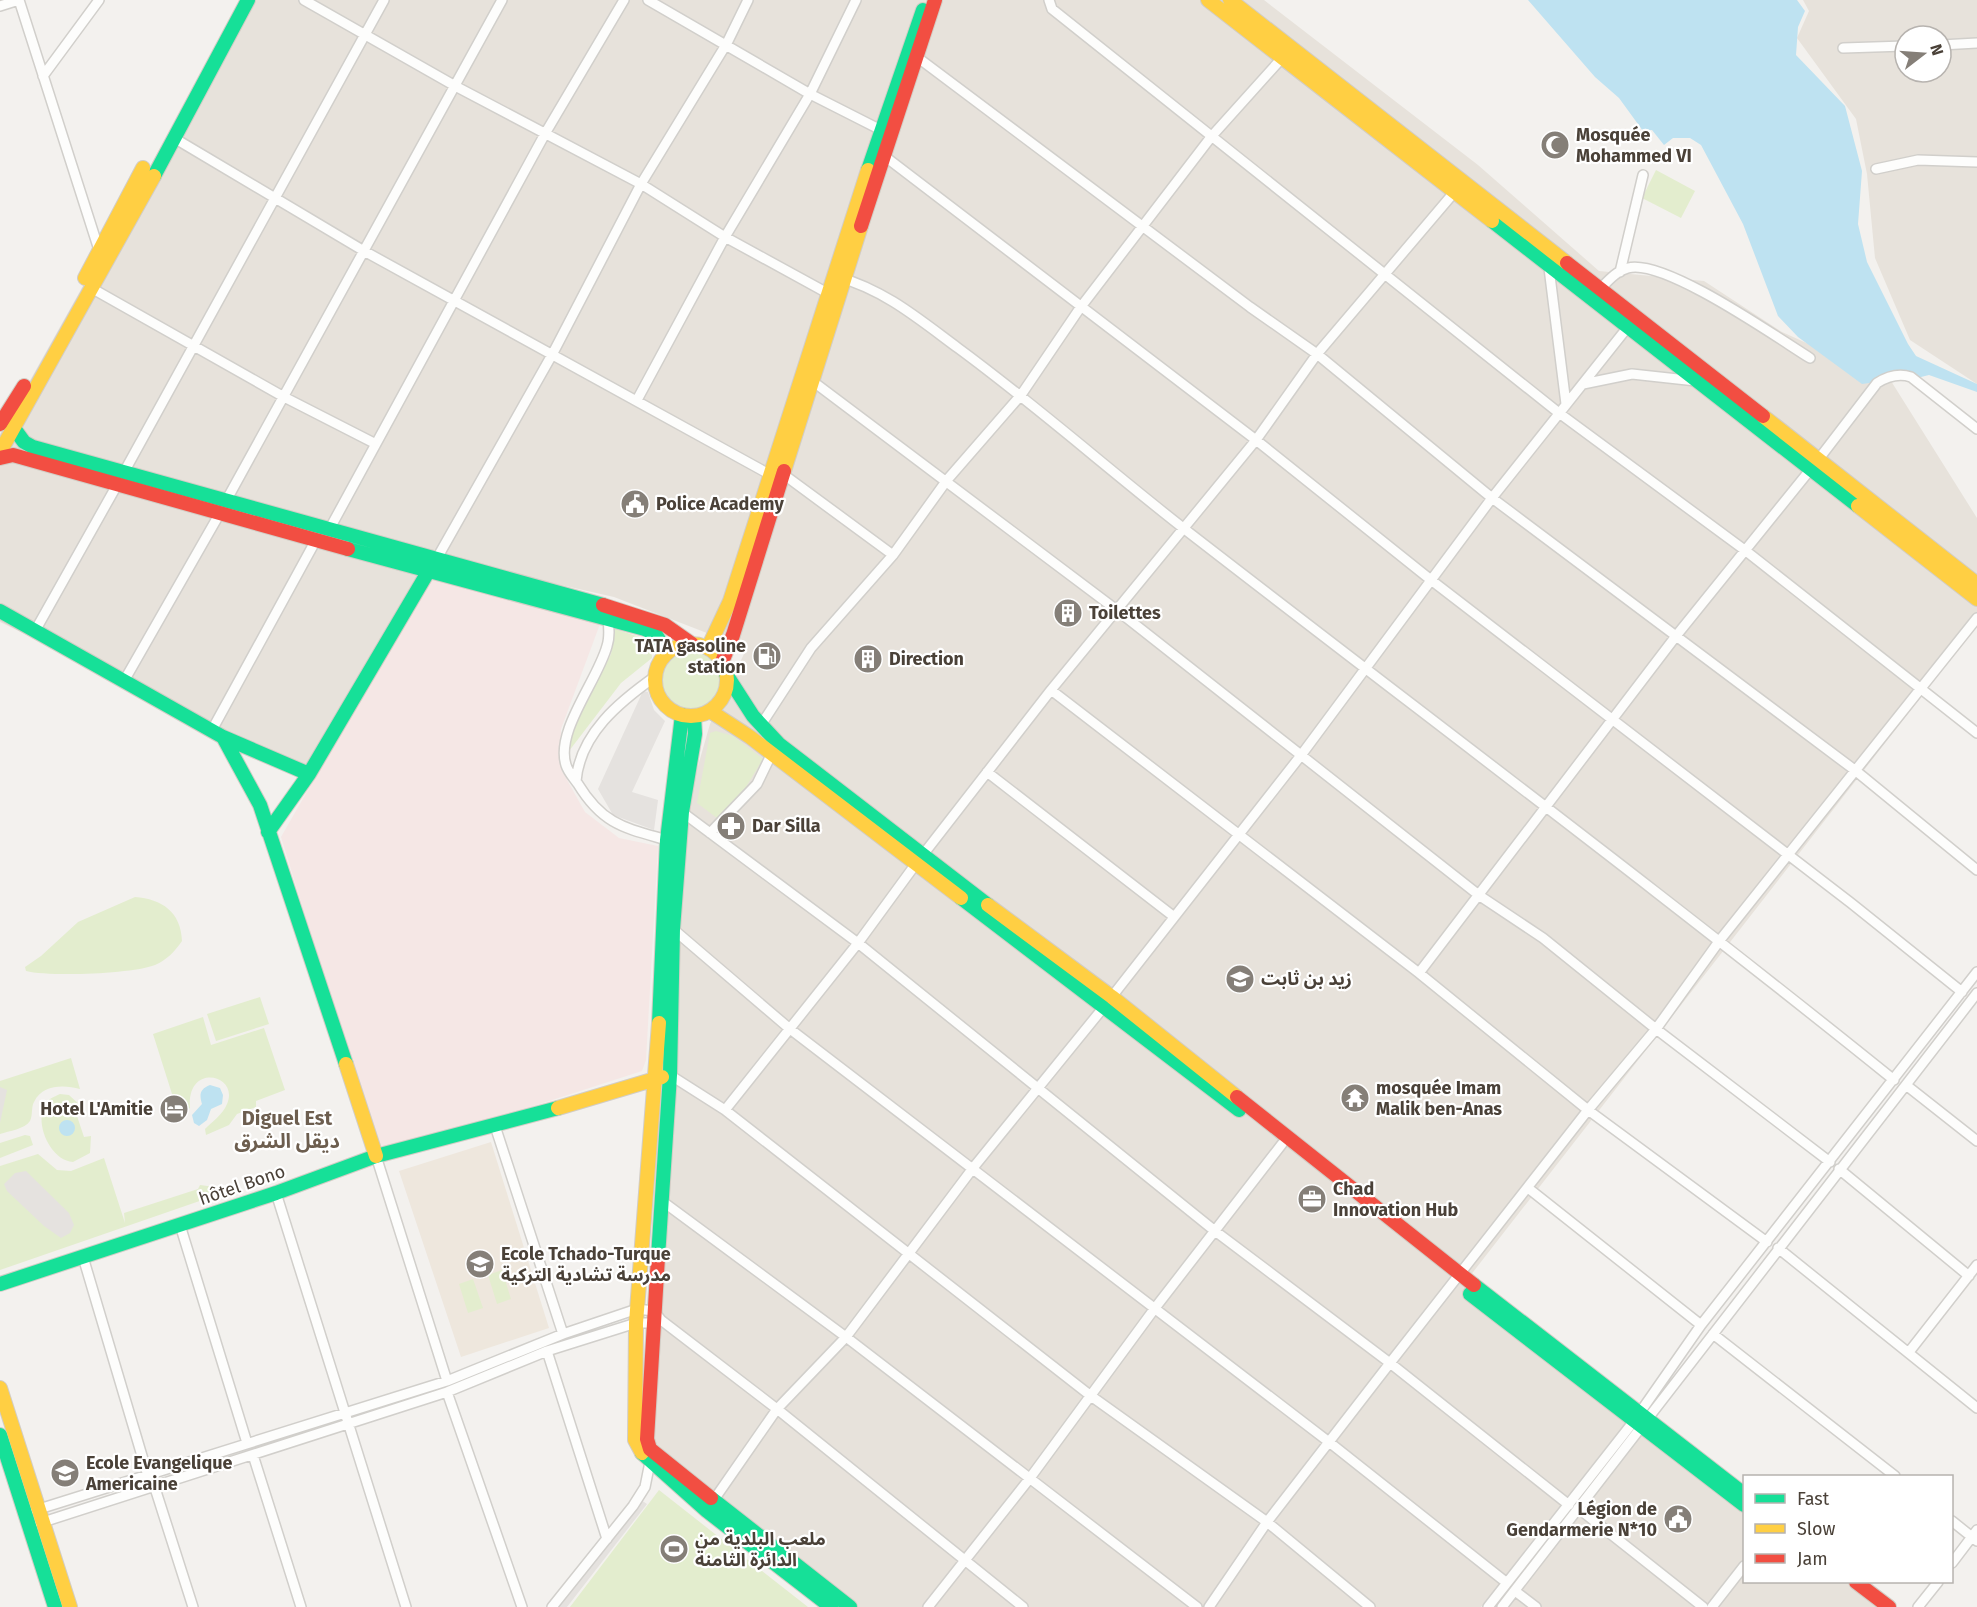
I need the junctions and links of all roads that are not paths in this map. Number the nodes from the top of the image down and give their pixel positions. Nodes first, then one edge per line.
1 (19, 0) edge
2 (99, 0) edge
3 (234, 0) edge
4 (248, 0) edge
5 (304, 0) edge
6 (384, 0) edge
7 (502, 0) edge
8 (624, 0) edge
9 (648, 0) edge
10 (748, 0) edge
11 (856, 0) edge
12 (926, 0) edge
13 (935, 0) edge
14 (1049, 0) edge
15 (1208, 0) edge
16 (1230, 0) edge
17 (0, 6) edge
18 (365, 34) junction
19 (1977, 43) edge
20 (726, 44) junction
21 (1953, 44) edge
22 (1893, 46) edge
23 (1843, 48) dead end
24 (917, 57) junction
25 (1282, 58) junction
26 (43, 76) junction
27 (457, 87) junction
28 (810, 94) junction
29 (881, 130) junction
30 (546, 132) junction
31 (1211, 137) junction
32 (174, 138) junction
33 (883, 155) junction
34 (1977, 162) edge
35 (1876, 169) dead end
36 (1644, 175) dead end
37 (641, 184) junction
38 (1459, 187) junction
39 (275, 199) junction
40 (1145, 227) junction
41 (725, 237) junction
42 (99, 249) junction
43 (364, 250) junction
44 (1550, 268) junction
45 (1620, 272) junction
46 (1384, 274) junction
47 (838, 278) junction
48 (93, 289) junction
49 (1599, 291) junction
50 (832, 296) junction
51 (456, 299) junction
52 (1080, 308) junction
53 (1636, 316) junction
54 (1627, 328) junction
55 (192, 346) junction
56 (553, 353) junction
57 (1317, 354) junction
58 (1810, 358) dead end
59 (812, 380) junction
60 (1698, 381) junction
61 (1583, 384) junction
62 (1021, 395) junction
63 (284, 397) junction
64 (637, 400) junction
65 (1566, 404) junction
66 (1559, 413) junction
67 (4, 420) edge
68 (1977, 429) edge
69 (1256, 440) junction
70 (376, 444) junction
71 (1790, 446) junction
72 (0, 452) edge
73 (0, 458) edge
74 (1814, 465) junction
75 (776, 474) junction
76 (120, 479) junction
77 (947, 480) junction
78 (1492, 498) junction
79 (223, 507) junction
80 (1185, 529) junction
81 (330, 530) junction
82 (316, 540) junction
83 (1746, 551) junction
84 (893, 555) junction
85 (432, 566) junction
86 (1431, 580) junction
87 (1977, 584) edge
88 (1977, 599) edge
89 (0, 611) edge
90 (1118, 611) junction
91 (1977, 618) edge
92 (608, 619) junction
93 (35, 631) junction
94 (1676, 636) junction
95 (692, 644) junction
96 (708, 648) junction
97 (667, 653) junction
98 (1365, 666) junction
99 (724, 668) junction
100 (656, 676) junction
101 (124, 681) junction
102 (1921, 687) junction
103 (1051, 690) junction
104 (710, 711) junction
105 (688, 715) junction
106 (1614, 719) junction
107 (761, 725) junction
108 (1977, 733) edge
109 (218, 734) junction
110 (1302, 754) junction
111 (771, 755) junction
112 (1856, 771) junction
113 (987, 772) junction
114 (309, 774) junction
115 (576, 781) junction
116 (1545, 806) junction
117 (682, 812) junction
118 (268, 832) junction
119 (1238, 832) junction
120 (710, 833) junction
121 (667, 840) junction
122 (1790, 856) junction
123 (919, 861) junction
124 (1977, 870) edge
125 (1480, 896) junction
126 (1173, 916) junction
127 (673, 929) junction
128 (1720, 940) junction
129 (858, 943) junction
130 (1977, 972) edge
131 (1419, 974) junction
132 (1962, 992) junction
133 (1975, 998) edge
134 (1107, 1003) junction
135 (789, 1029) junction
136 (1656, 1029) junction
137 (663, 1077) junction
138 (1894, 1080) junction
139 (1906, 1085) junction
140 (1036, 1088) junction
141 (725, 1110) junction
142 (1588, 1110) junction
143 (495, 1126) junction
144 (1977, 1141) edge
145 (1282, 1144) junction
146 (376, 1156) junction
147 (1830, 1162) junction
148 (973, 1168) junction
149 (1839, 1169) junction
150 (1528, 1188) junction
151 (276, 1193) junction
152 (662, 1201) junction
153 (180, 1225) junction
154 (1215, 1231) junction
155 (1767, 1242) junction
156 (1778, 1248) junction
157 (910, 1253) junction
158 (83, 1257) junction
159 (1977, 1265) edge
160 (1969, 1276) junction
161 (1457, 1278) junction
162 (0, 1284) edge
163 (1155, 1308) junction
164 (637, 1316) junction
165 (656, 1318) junction
166 (1701, 1325) junction
167 (563, 1334) junction
168 (1713, 1334) junction
169 (846, 1337) junction
170 (547, 1351) junction
171 (1909, 1352) junction
172 (1390, 1363) junction
173 (447, 1381) junction
174 (0, 1388) edge
175 (447, 1392) junction
176 (1091, 1396) junction
177 (1977, 1408) edge
178 (777, 1409) junction
179 (346, 1411) junction
180 (1641, 1419) junction
181 (349, 1424) junction
182 (0, 1435) edge
183 (247, 1443) junction
184 (1329, 1443) junction
185 (253, 1455) junction
186 (650, 1462) junction
187 (1894, 1475) edge
188 (148, 1476) junction
189 (1030, 1478) junction
190 (154, 1485) junction
191 (1743, 1493) edge
192 (1743, 1504) edge
193 (710, 1506) junction
194 (1573, 1506) junction
195 (36, 1515) junction
196 (1267, 1522) junction
197 (1953, 1522) edge
198 (1975, 1536) edge
199 (607, 1539) junction
200 (963, 1560) junction
201 (1953, 1562) edge
202 (1743, 1567) edge
203 (1507, 1583) junction
204 (1846, 1583) edge
205 (1859, 1583) edge
206 (1936, 1583) edge
207 (1515, 1591) junction
208 (55, 1607) edge
209 (70, 1607) edge
210 (193, 1607) edge
211 (301, 1607) edge
212 (406, 1607) edge
213 (522, 1607) edge
214 (552, 1607) edge
215 (831, 1607) edge
216 (850, 1607) edge
217 (928, 1607) edge
218 (1023, 1607) edge
219 (1197, 1607) edge
220 (1209, 1607) edge
221 (1370, 1607) edge
222 (1488, 1607) edge
223 (1502, 1607) edge
224 (1536, 1607) edge
225 (1703, 1607) edge
226 (1712, 1607) edge
227 (1876, 1607) edge
228 (1889, 1607) edge
229 (1918, 1607) edge

1 - 17 street
1 - 26 street
2 - 26 street
3 - 42 main road
4 - 32 main road
5 - 18 street
6 - 18 street
7 - 27 street
8 - 30 street
9 - 20 street
10 - 20 street
11 - 28 street
12 - 29 main road
13 - 24 main road
14 - 31 street
15 - 25 main road
16 - 38 main road
18 - 27 street
18 - 39 street
19 - 21 street
20 - 28 street
20 - 37 street
22 - 23 street
24 - 33 main road
24 - 40 street
25 - 31 street
25 - 38 main road
26 - 42 street
27 - 30 street
27 - 43 street
28 - 29 street
28 - 41 street
29 - 47 main road
30 - 37 street
30 - 51 street
31 - 40 street
31 - 46 street
32 - 39 street
32 - 48 main road
33 - 47 main road
33 - 52 street
34 - 35 street
36 - 45 street
37 - 41 street
37 - 56 street
38 - 44 main road
38 - 46 street
38 - 49 main road
39 - 43 street
39 - 55 street
40 - 52 street
40 - 57 street
41 - 50 street
41 - 64 street
42 - 67 main road
43 - 51 street
43 - 63 street
44 - 54 main road
44 - 65 street
45 - 49 street
45 - 58 street
46 - 57 street
46 - 66 street
47 - 50 main road
47 - 62 street
48 - 55 street
48 - 67 main road
49 - 53 main road
50 - 59 main road
50 - 75 main road
51 - 56 street
51 - 70 street
52 - 62 street
52 - 69 street
53 - 54 street
53 - 71 main road
54 - 60 main road
54 - 61 street
55 - 63 street
55 - 76 street
56 - 64 street
56 - 85 street
57 - 69 street
57 - 78 street
59 - 75 main road
59 - 77 street
60 - 61 street
60 - 71 main road
61 - 65 street
62 - 77 street
62 - 80 street
63 - 70 street
63 - 79 street
64 - 75 street
65 - 66 street
66 - 78 street
66 - 83 street
67 - 72 main road
67 - 76 main road
68 - 74 street
69 - 80 street
69 - 86 street
70 - 81 street
71 - 74 main road
73 - 76 main road
74 - 83 street
74 - 87 main road
74 - 88 main road
75 - 84 street
75 - 96 main road
75 - 99 main road
76 - 79 main road
76 - 93 street
77 - 84 street
77 - 90 street
78 - 86 street
78 - 94 street
79 - 81 main road
79 - 82 main road
79 - 101 street
80 - 90 street
80 - 98 street
81 - 85 main road
82 - 85 main road
82 - 109 street
83 - 94 street
83 - 102 street
84 - 107 street
85 - 92 main road
85 - 95 main road
85 - 114 main road
86 - 98 street
86 - 106 street
89 - 93 main road
90 - 103 street
90 - 110 street
91 - 102 street
92 - 97 main road
92 - 115 street
93 - 101 main road
94 - 106 street
94 - 112 street
95 - 96 main road
95 - 97 main road
96 - 99 main road
97 - 100 main road
98 - 110 street
98 - 116 street
99 - 104 main road
99 - 107 main road
100 - 105 main road
100 - 115 street
101 - 109 main road
102 - 108 street
102 - 112 street
103 - 113 street
103 - 119 street
104 - 105 main road
104 - 111 main road
105 - 117 main road
105 - 121 main road
106 - 116 street
106 - 122 street
107 - 123 main road
109 - 114 main road
109 - 118 main road
110 - 119 street
110 - 125 street
111 - 120 street
111 - 123 main road
112 - 122 street
112 - 124 street
113 - 123 street
113 - 126 street
114 - 118 main road
115 - 121 street
116 - 125 street
116 - 128 street
117 - 120 street
117 - 127 main road
118 - 146 main road
119 - 126 street
119 - 131 street
120 - 129 street
121 - 137 main road
122 - 128 street
122 - 132 street
123 - 129 street
123 - 134 main road
125 - 131 street
125 - 136 street
126 - 134 street
127 - 135 street
127 - 137 main road
128 - 136 street
128 - 138 street
129 - 135 street
129 - 140 street
130 - 132 street
131 - 142 street
132 - 138 street
133 - 139 street
134 - 140 street
134 - 145 main road
134 - 161 main road
135 - 141 street
135 - 148 street
136 - 142 street
136 - 147 street
137 - 141 street
137 - 143 main road, hôtel Bono
137 - 152 main road
137 - 164 main road
138 - 147 street
139 - 144 street
139 - 149 street
140 - 148 street
140 - 154 street
141 - 157 street
142 - 150 street
142 - 155 street
143 - 146 main road, hôtel Bono
143 - 167 street
145 - 154 street
145 - 161 main road
146 - 151 main road, hôtel Bono
146 - 173 street
147 - 155 street
148 - 157 street
148 - 163 street
149 - 156 street
149 - 160 street
150 - 161 street
150 - 166 street
151 - 153 main road, hôtel Bono
151 - 179 street
152 - 165 main road
152 - 169 street
153 - 158 main road, hôtel Bono
153 - 183 street
154 - 163 street
154 - 172 street
155 - 166 street
156 - 168 street
156 - 171 street
157 - 169 street
157 - 176 street
158 - 162 main road, hôtel Bono
158 - 188 street
159 - 160 street
160 - 171 street
161 - 172 street
161 - 180 main road
163 - 176 street
163 - 184 street
164 - 165 street
164 - 165 street
164 - 167 street
164 - 170 street
164 - 186 main road
165 - 178 street
165 - 193 main road
166 - 180 street
167 - 173 street
168 - 180 street
168 - 187 street
169 - 178 street
169 - 189 street
170 - 175 street
170 - 199 street
171 - 177 street
172 - 184 street
172 - 194 street
173 - 179 street
174 - 195 main road
175 - 181 street
175 - 213 street
176 - 189 street
176 - 196 street
178 - 193 street
178 - 200 street
179 - 181 street
179 - 183 street
180 - 191 main road
180 - 192 main road
180 - 194 street
181 - 185 street
181 - 212 street
182 - 195 main road
183 - 188 street
184 - 196 street
184 - 203 street
185 - 190 street
185 - 211 street
186 - 193 main road
186 - 199 street
188 - 195 street
189 - 200 street
189 - 219 street
190 - 195 street
190 - 210 street
193 - 215 main road
193 - 216 main road
194 - 203 street
194 - 207 street
194 - 225 street
195 - 208 main road
195 - 209 main road
196 - 220 street
196 - 221 street
197 - 198 street
198 - 201 street
199 - 214 street
200 - 217 street
200 - 218 street
202 - 226 street
203 - 222 street
204 - 227 main road
205 - 228 main road
206 - 229 street
207 - 223 street
207 - 224 street

